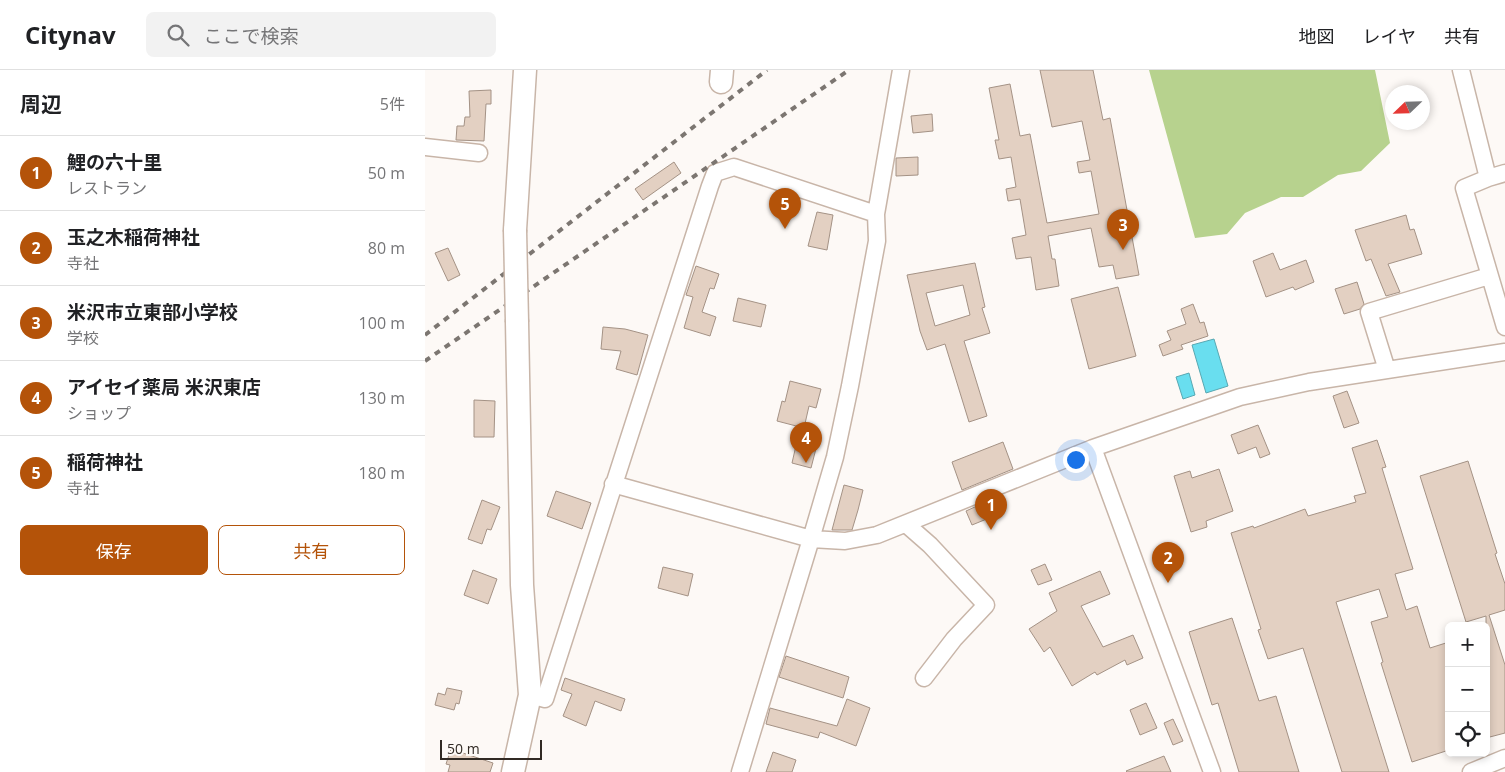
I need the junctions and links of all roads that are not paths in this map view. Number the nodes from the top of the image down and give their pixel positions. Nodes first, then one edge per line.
1 (525, 70) edge
2 (901, 70) edge
3 (1461, 70) edge
4 (425, 147) edge
5 (479, 153) dead end
6 (1505, 173) edge
7 (1488, 178) junction
8 (876, 214) junction
9 (1489, 276) junction
10 (1505, 327) edge
11 (1505, 352) edge
12 (1387, 370) junction
13 (1093, 448) junction
14 (613, 484) junction
15 (906, 524) junction
16 (811, 539) junction
17 (925, 678) dead end
18 (531, 695) junction
19 (1505, 758) edge
20 (513, 772) edge
21 (740, 772) edge
22 (1212, 772) edge
23 (1471, 772) edge

1 - 18 street, bridge
2 - 8 street
3 - 7 street
4 - 5 street
6 - 7 street
7 - 9 street
8 - 14 street
8 - 16 street
9 - 10 street
9 - 12 street
11 - 12 street
12 - 13 street
13 - 15 street
13 - 22 street
14 - 16 street
14 - 18 street
15 - 16 street
15 - 17 street
16 - 21 street
18 - 20 street
19 - 23 street

